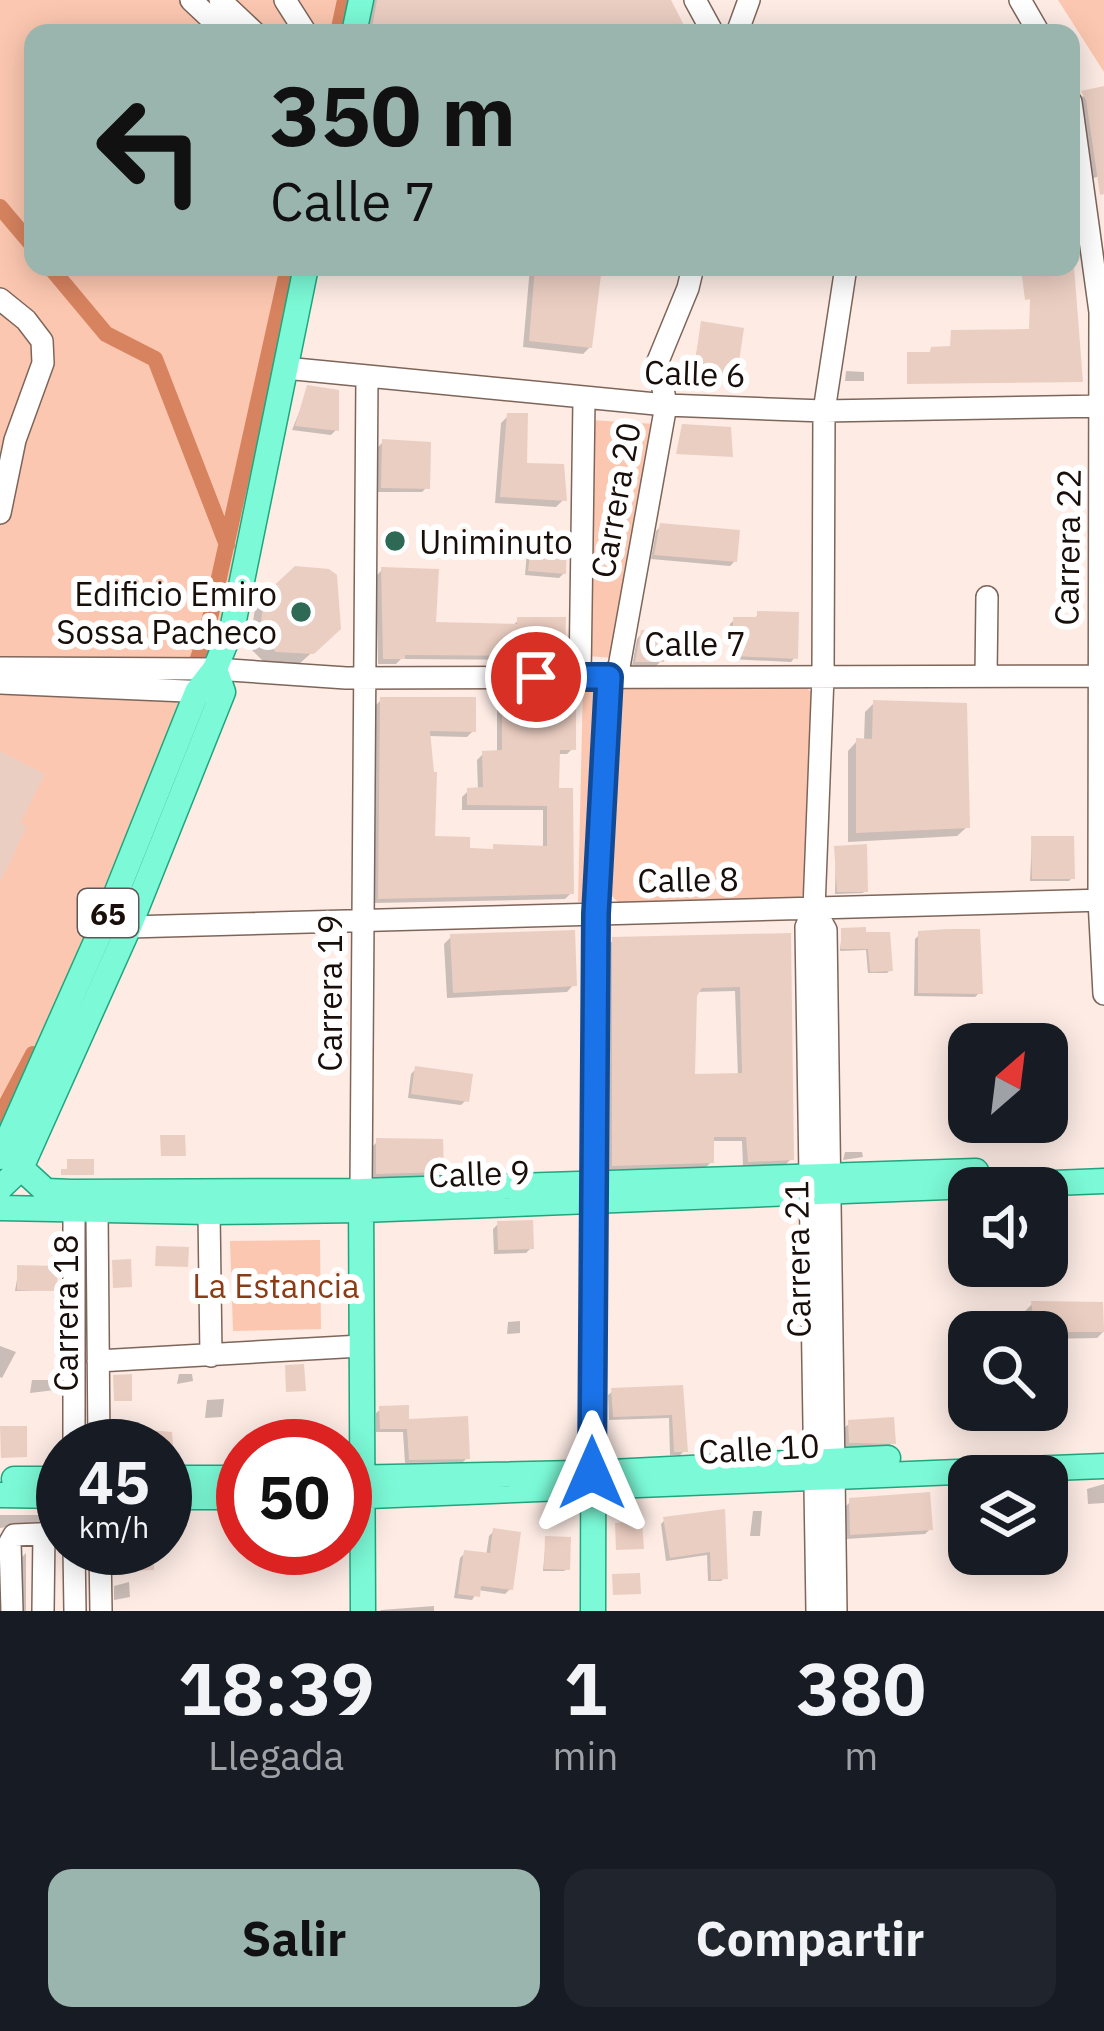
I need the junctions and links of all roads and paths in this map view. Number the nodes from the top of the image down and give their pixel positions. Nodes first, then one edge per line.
1 (191, 0) edge
2 (220, 0) edge
3 (216, 24) edge
4 (245, 24) edge
5 (1080, 167) edge
6 (304, 276) edge
7 (690, 276) edge
8 (845, 276) edge
9 (0, 299) edge
10 (285, 368) junction
11 (367, 376) junction
12 (584, 400) junction
13 (666, 405) junction
14 (1103, 406) edge
15 (824, 411) junction
16 (4, 467) edge
17 (0, 513) edge
18 (987, 597) dead end
19 (0, 668) edge
20 (823, 676) junction
21 (986, 676) junction
22 (1101, 676) edge
23 (217, 677) junction
24 (363, 677) junction
25 (580, 677) junction
26 (609, 677) junction
27 (0, 683) edge
28 (197, 692) junction
29 (1101, 900) edge
30 (814, 909) junction
31 (596, 914) junction
32 (361, 920) junction
33 (118, 923) junction
34 (1104, 994) edge
35 (11, 1162) edge
36 (1104, 1166) edge
37 (1104, 1181) edge
38 (820, 1185) junction
39 (0, 1187) edge
40 (228, 1191) junction
41 (594, 1193) junction
42 (361, 1201) junction
43 (81, 1205) junction
44 (209, 1212) junction
45 (5, 1215) edge
46 (362, 1346) junction
47 (212, 1356) junction
48 (98, 1361) junction
49 (75, 1419) edge
50 (99, 1419) edge
51 (358, 1419) edge
52 (1104, 1451) edge
53 (1104, 1466) edge
54 (826, 1469) junction
55 (0, 1479) edge
56 (36, 1479) edge
57 (593, 1481) junction
58 (372, 1487) edge
59 (0, 1495) edge
60 (36, 1496) edge
61 (36, 1533) edge
62 (48, 1575) edge
63 (74, 1575) edge
64 (100, 1575) edge
65 (360, 1575) edge
66 (12, 1611) edge
67 (43, 1611) edge
68 (75, 1611) edge
69 (101, 1611) edge
70 (363, 1611) edge
71 (593, 1611) edge
72 (817, 1611) edge
73 (836, 1611) edge

1 - 3 street
2 - 4 street
5 - 14 street, Carrera 22
6 - 10 main road, 65
7 - 13 street, Carrera 20
8 - 15 street, Carrera 21
9 - 16 street
10 - 11 street, Calle 6
10 - 23 main road, 65
11 - 12 street, Calle 6
11 - 24 street, Carrera 19
12 - 13 street, Calle 6
12 - 25 street
13 - 15 street, Calle 6
13 - 26 street, Carrera 20
14 - 15 street, Calle 6
14 - 22 street, Carrera 22
15 - 20 street, Carrera 21
16 - 17 street
18 - 21 street
19 - 23 street, Calle 7
20 - 21 street, Calle 7
20 - 26 street, Calle 7
20 - 30 street, Carrera 21
21 - 22 street, Calle 7
22 - 29 street, Carrera 22
23 - 24 street, Calle 7
23 - 28 main road, 65
23 - 33 main road, 65
24 - 25 street, Calle 7
24 - 32 street, Carrera 19
25 - 26 street, Calle 7
26 - 31 street, Carrera 20
27 - 28 street
28 - 33 main road, 65
29 - 30 street, Calle 8
29 - 34 street, Carrera 22
30 - 31 street, Calle 8
30 - 38 street, Carrera 21
31 - 32 street, Calle 8
31 - 41 street, Carrera 20
32 - 33 street, Calle 8
32 - 42 street, Carrera 19
33 - 35 main road, 65
35 - 39 main road, 65
35 - 43 main road, Calle 9
36 - 38 main road, Calle 9
37 - 38 main road, Calle 9
38 - 41 main road, Calle 9
38 - 54 street, Carrera 21
40 - 42 main road, Calle 9
40 - 43 main road, Calle 9
40 - 44 street
41 - 42 main road, Calle 9
41 - 57 main road, Carrera 20
42 - 44 main road, Calle 9
42 - 46 main road, Carrera 19
43 - 44 main road, Calle 9
43 - 45 main road, Calle 9
43 - 48 street, Carrera 18
43 - 49 street, Carrera 18
44 - 47 street
46 - 47 street
46 - 51 main road, Carrera 19
47 - 48 street
48 - 50 street, Carrera 18
52 - 54 main road, Calle 10
53 - 54 main road, Calle 10
54 - 57 main road, Calle 10
54 - 72 street, Carrera 21
54 - 73 street, Carrera 21
55 - 56 main road
57 - 58 main road, Calle 10
57 - 71 main road, Carrera 20
59 - 60 main road
61 - 66 street
62 - 67 street
63 - 68 street
64 - 69 street
65 - 70 main road, Carrera 19

